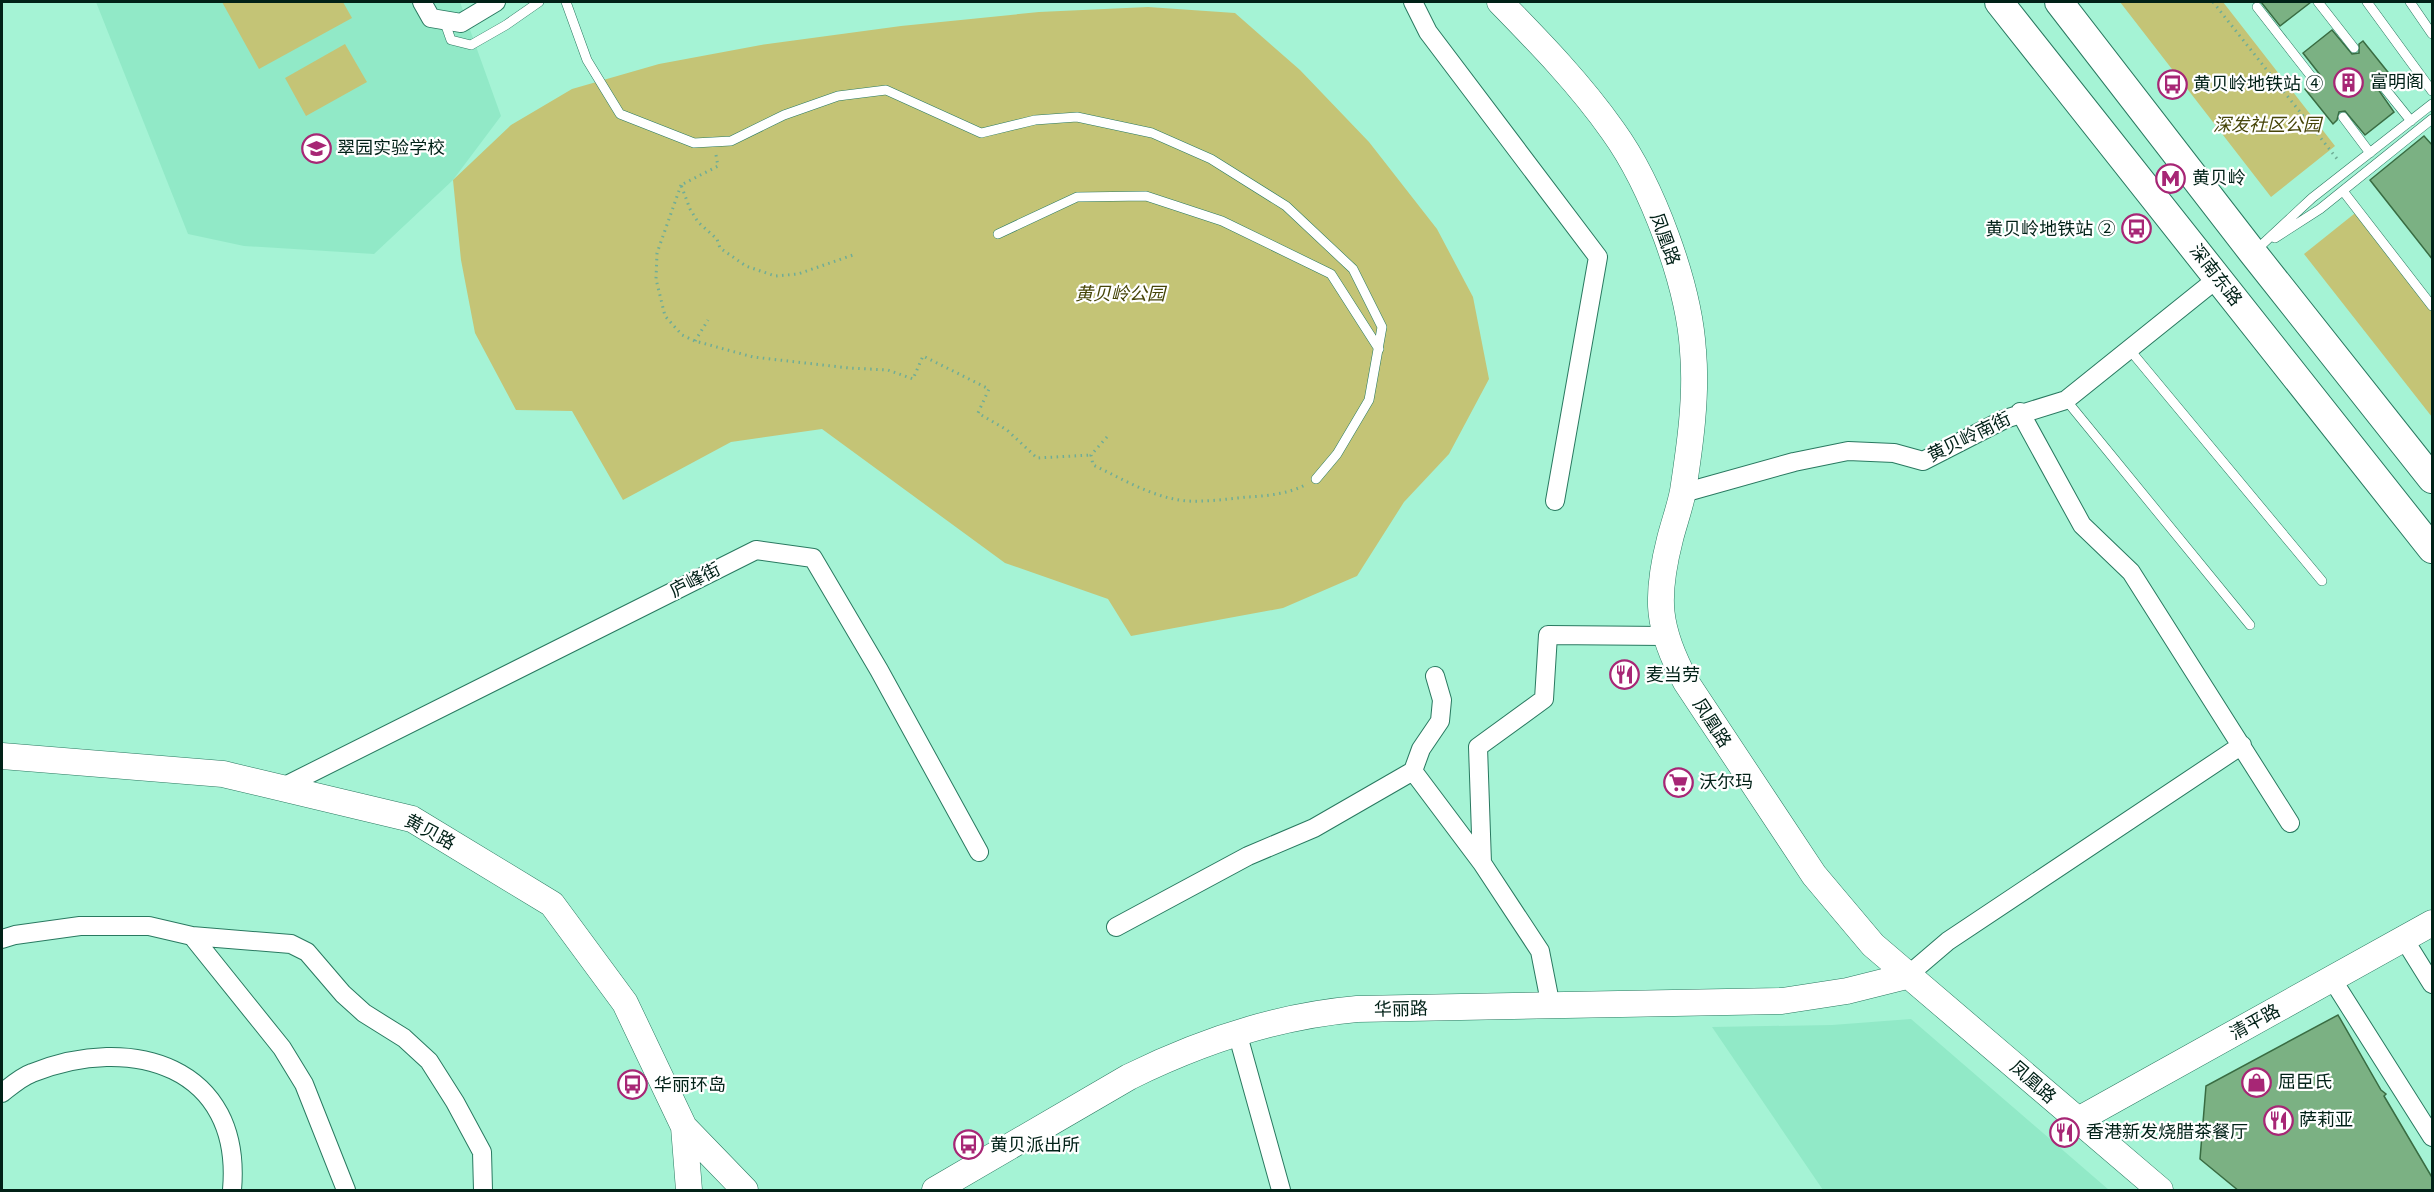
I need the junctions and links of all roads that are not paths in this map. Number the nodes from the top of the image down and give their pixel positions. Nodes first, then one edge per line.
1 (422, 2) edge
2 (496, 2) edge
3 (539, 2) edge
4 (566, 2) edge
5 (1413, 2) edge
6 (1500, 2) edge
7 (1999, 2) edge
8 (2059, 2) edge
9 (2318, 2) edge
10 (2367, 2) edge
11 (2410, 2) edge
12 (2257, 8) dead end
13 (444, 20) junction
14 (2433, 33) edge
15 (2354, 48) dead end
16 (2314, 80) dead end
17 (2382, 85) dead end
18 (2433, 91) edge
19 (2433, 104) edge
20 (2343, 117) dead end
21 (2433, 119) edge
22 (2411, 121) junction
23 (2370, 153) junction
24 (2343, 191) junction
25 (998, 234) dead end
26 (2253, 253) junction
27 (2218, 278) junction
28 (2433, 306) edge
29 (1378, 349) junction
30 (2129, 349) junction
31 (2066, 400) junction
32 (2020, 412) junction
33 (1316, 479) road end
34 (2433, 479) edge
35 (1683, 493) junction
36 (1555, 501) dead end
37 (2433, 549) edge
38 (2322, 581) dead end
39 (2250, 625) dead end
40 (1665, 636) junction
41 (1435, 676) dead end
42 (2242, 745) junction
43 (2, 756) edge
44 (1413, 771) junction
45 (281, 788) junction
46 (2290, 824) dead end
47 (980, 852) dead end
48 (1482, 863) junction
49 (2433, 923) edge
50 (1116, 927) dead end
51 (192, 936) junction
52 (2, 939) edge
53 (2404, 939) junction
54 (2427, 965) edge
55 (1907, 976) junction
56 (2332, 979) junction
57 (2433, 984) edge
58 (1551, 1007) junction
59 (1237, 1032) junction
60 (2, 1093) edge
61 (2078, 1120) junction
62 (684, 1127) junction
63 (2433, 1137) edge
64 (232, 1191) edge
65 (346, 1191) edge
66 (483, 1191) edge
67 (689, 1191) edge
68 (745, 1191) edge
69 (935, 1191) edge
70 (1281, 1191) edge
71 (2160, 1191) edge

1 - 13 street
2 - 13 street
3 - 13 lane
4 - 29 lane
5 - 36 street
6 - 35 street, 凤凰路
7 - 27 main road, 深南东路
8 - 26 main road
9 - 15 lane
10 - 18 lane
11 - 14 lane
12 - 16 lane
17 - 22 lane
19 - 22 lane
20 - 23 lane
21 - 24 lane
22 - 23 lane
23 - 26 lane
24 - 26 lane
24 - 28 lane
25 - 29 lane
26 - 34 main road
27 - 30 street, 黄贝岭南街
27 - 37 main road, 深南东路
29 - 33 lane
30 - 31 street, 黄贝岭南街
30 - 38 lane
31 - 32 street, 黄贝岭南街
31 - 39 lane
32 - 35 street, 黄贝岭南街
32 - 42 street
35 - 40 street, 凤凰路
40 - 48 street
40 - 55 street, 凤凰路
41 - 44 street
42 - 46 street
42 - 55 street
43 - 45 street, 黄贝路
44 - 48 street
44 - 50 street
45 - 47 street, 庐峰街
45 - 62 street, 黄贝路
48 - 58 street
49 - 53 street, 清平路
51 - 52 street
51 - 65 street
51 - 66 street
53 - 54 street
53 - 56 street, 清平路
54 - 57 street
55 - 58 street, 华丽路
55 - 61 street, 凤凰路
56 - 61 street, 清平路
56 - 63 street
58 - 59 street, 华丽路
59 - 69 street, 华丽路
59 - 70 street
60 - 64 street
61 - 71 street, 凤凰路
62 - 67 street, 黄贝路
62 - 68 street, 黄贝路

